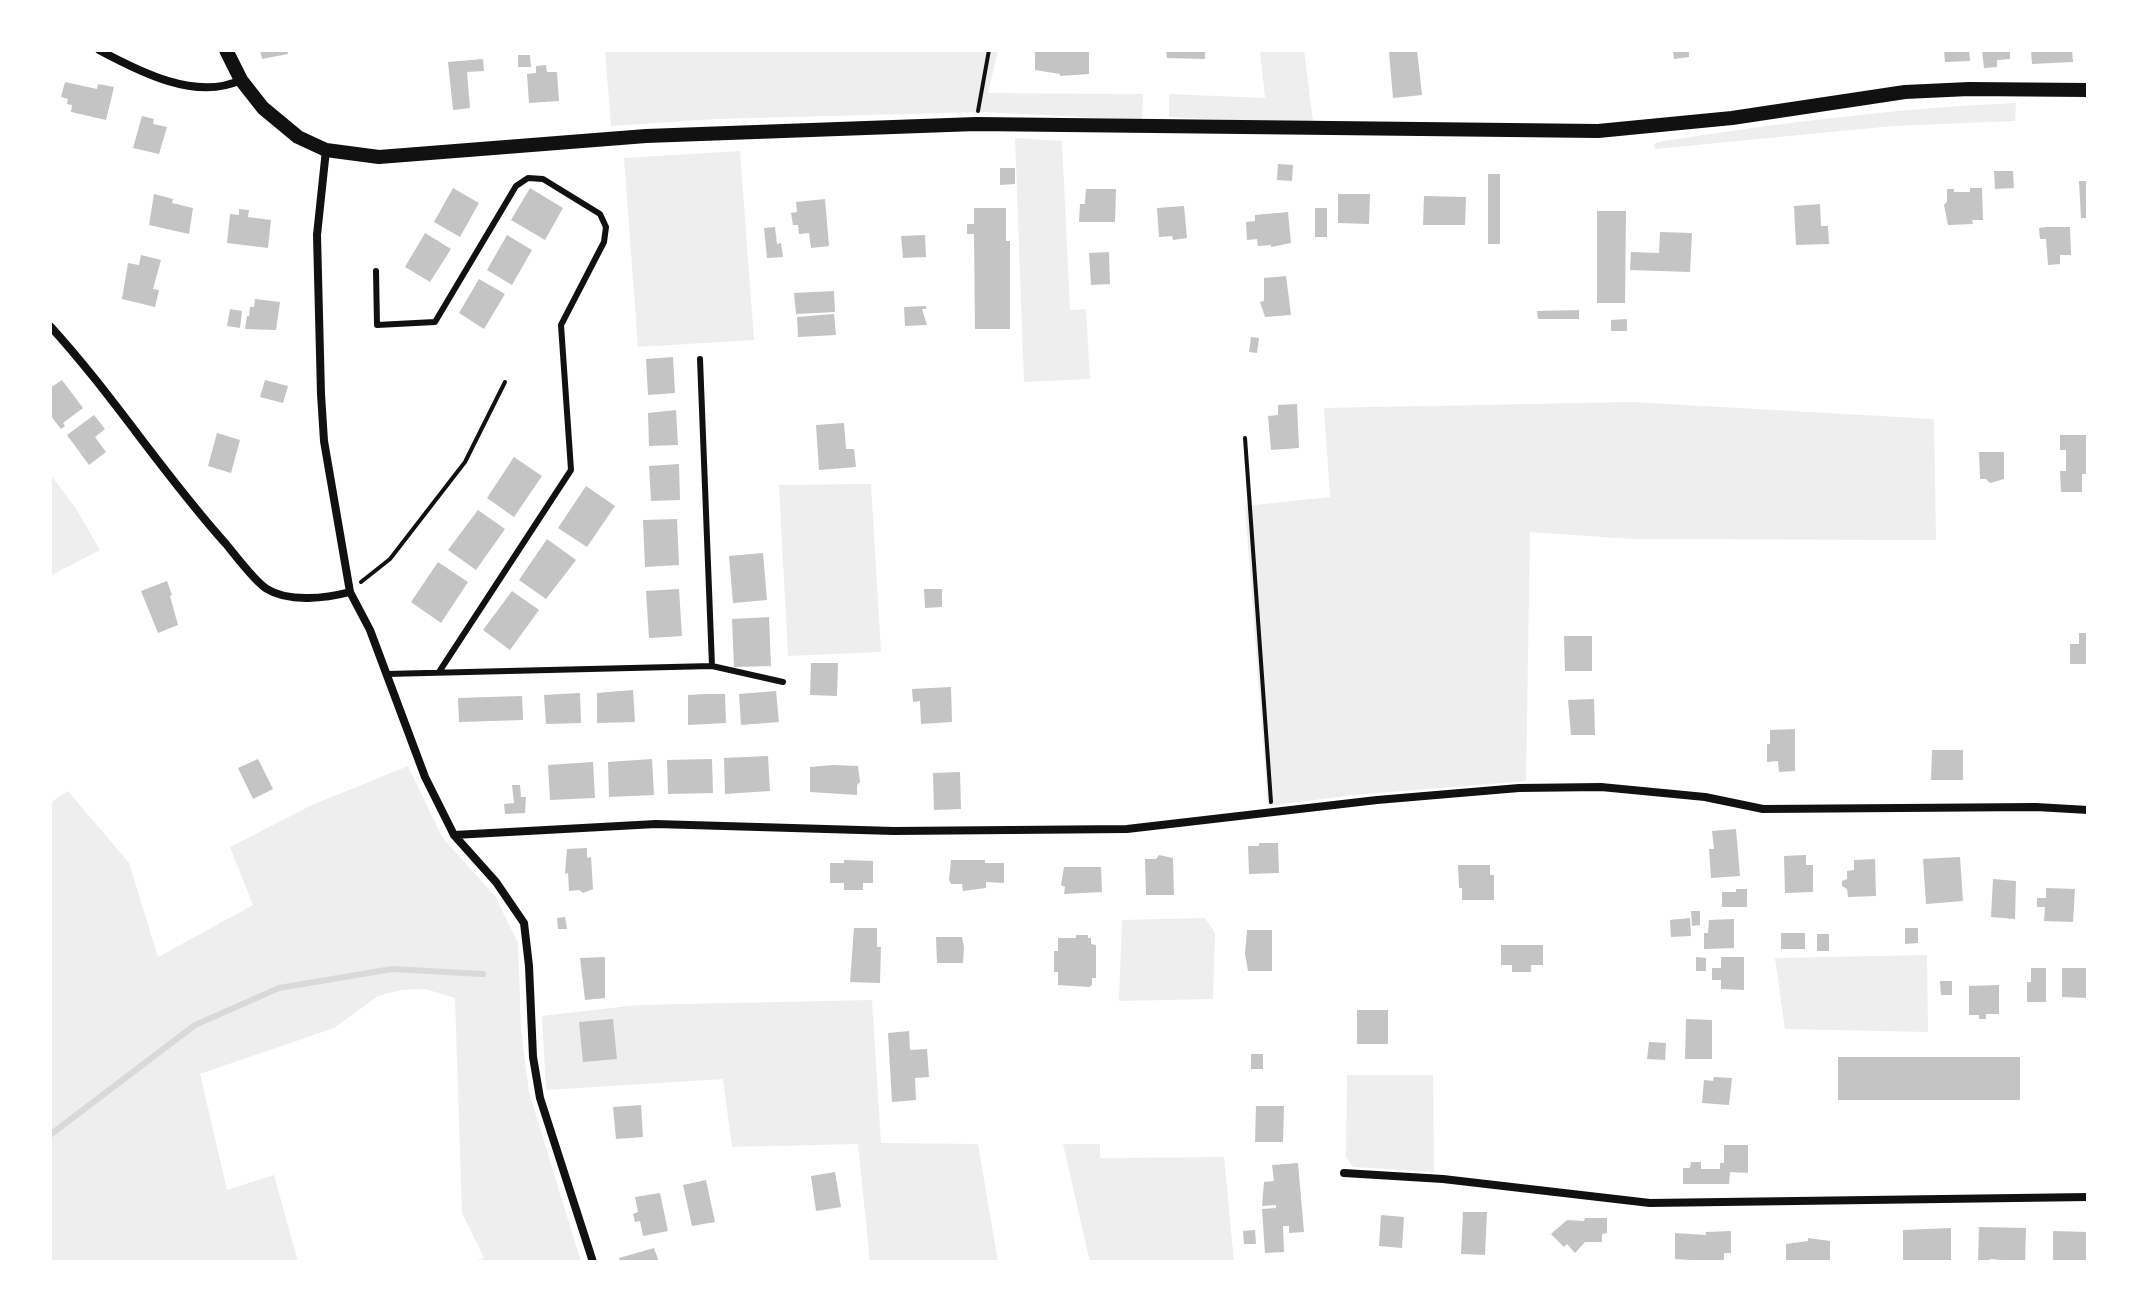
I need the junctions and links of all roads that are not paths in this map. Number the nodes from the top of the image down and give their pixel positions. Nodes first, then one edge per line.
1 (99, 50) edge
2 (226, 50) edge
3 (241, 80) junction
4 (2088, 90) edge
5 (326, 150) junction
6 (376, 271) dead end
7 (50, 326) edge
8 (700, 359) dead end
9 (350, 592) junction
10 (712, 666) junction
11 (439, 672) junction
12 (386, 674) junction
13 (783, 682) dead end
14 (2088, 810) edge
15 (454, 835) junction
16 (1344, 1173) dead end
17 (2088, 1197) edge
18 (593, 1262) edge

1 - 3 street
2 - 3 street
3 - 5 street
4 - 5 street
5 - 9 street
6 - 11 lane
7 - 9 street
8 - 10 lane
9 - 12 street
10 - 11 lane
10 - 13 lane
11 - 12 lane
12 - 15 street
14 - 15 street
15 - 18 street
16 - 17 street

